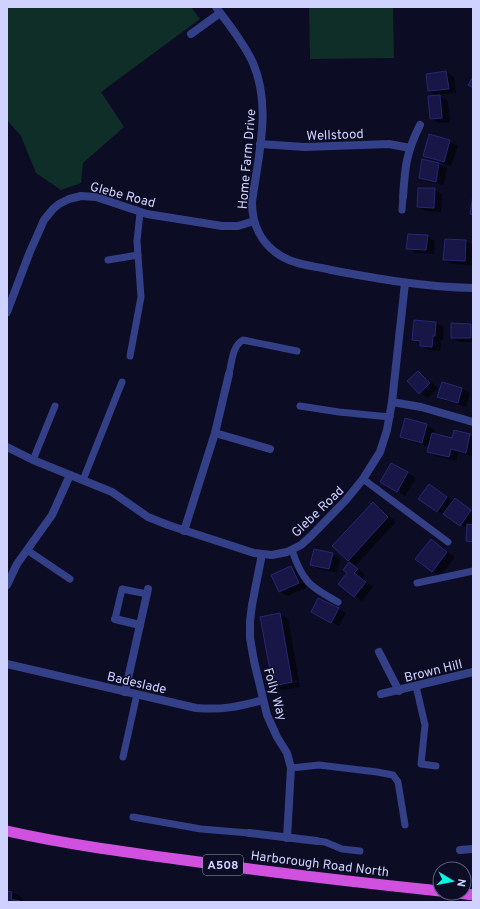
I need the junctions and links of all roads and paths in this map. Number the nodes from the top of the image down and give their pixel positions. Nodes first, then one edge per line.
1 (218, 10) edge
2 (191, 34) dead end
3 (420, 126) dead end
4 (260, 144) junction
5 (410, 148) junction
6 (403, 197) joint
7 (402, 210) dead end
8 (140, 213) junction
9 (254, 221) junction
10 (138, 255) junction
11 (108, 260) dead end
12 (405, 283) junction
13 (473, 288) edge
14 (7, 312) edge
15 (297, 351) dead end
16 (130, 356) dead end
17 (229, 374) joint
18 (122, 382) dead end
19 (392, 402) junction
20 (55, 406) dead end
21 (300, 406) dead end
22 (390, 417) junction
23 (473, 422) edge
24 (215, 433) junction
25 (7, 447) edge
26 (270, 449) dead end
27 (33, 460) junction
28 (70, 475) junction
29 (83, 480) junction
30 (363, 480) junction
31 (184, 531) junction
32 (448, 542) dead end
33 (27, 550) junction
34 (292, 550) junction
35 (262, 554) junction
36 (473, 571) edge
37 (70, 579) dead end
38 (417, 583) dead end
39 (7, 584) edge
40 (147, 592) joint
41 (338, 602) dead end
42 (115, 619) joint
43 (140, 625) junction
44 (379, 652) dead end
45 (7, 664) edge
46 (473, 672) edge
47 (416, 686) junction
48 (399, 691) junction
49 (125, 692) junction
50 (137, 694) junction
51 (382, 694) dead end
52 (263, 700) junction
53 (123, 757) dead end
54 (436, 766) dead end
55 (291, 768) junction
56 (133, 817) dead end
57 (405, 825) dead end
58 (7, 831) edge
59 (249, 833) joint
60 (286, 838) junction
61 (317, 841) joint
62 (473, 849) edge
63 (460, 850) dead end
64 (360, 851) dead end
65 (432, 890) edge

1 - 2 street, Home Farm Drive
1 - 4 street, Home Farm Drive
3 - 5 street
4 - 5 street, Wellstood
4 - 9 street, Home Farm Drive
5 - 6 street
6 - 7 lane
8 - 9 street, Glebe Road
8 - 10 lane
8 - 14 street, Glebe Road
9 - 12 street, Home Farm Drive
10 - 11 lane
10 - 16 lane
12 - 13 street, Home Farm Drive
12 - 19 street, Glebe Road
15 - 17 lane
17 - 24 street
18 - 29 lane
19 - 22 street, Glebe Road
19 - 23 street
20 - 27 lane
21 - 22 lane
22 - 30 street, Glebe Road
24 - 26 street
24 - 31 street
25 - 27 street, Glebe Road
27 - 28 street, Glebe Road
28 - 29 street, Glebe Road
28 - 33 street
29 - 31 street, Glebe Road
30 - 32 lane
30 - 34 street, Glebe Road
31 - 35 street, Glebe Road
33 - 37 lane
33 - 39 street
34 - 35 street, Glebe Road
34 - 41 lane
35 - 52 street, Folly Way
36 - 38 lane
40 - 42 lane
40 - 43 street
42 - 43 street
43 - 49 street
44 - 48 street, Brown Hill
45 - 49 street, Badeslade
46 - 47 street, Brown Hill
47 - 48 street, Brown Hill
47 - 54 lane
48 - 51 street, Brown Hill
49 - 50 street, Badeslade
50 - 52 street, Badeslade
50 - 53 lane
52 - 55 street, Folly Way
55 - 57 lane
55 - 60 street, Folly Way
56 - 59 lane
58 - 65 highway, Harborough Road North / A508
59 - 60 street
60 - 61 street
61 - 64 lane
62 - 63 street

